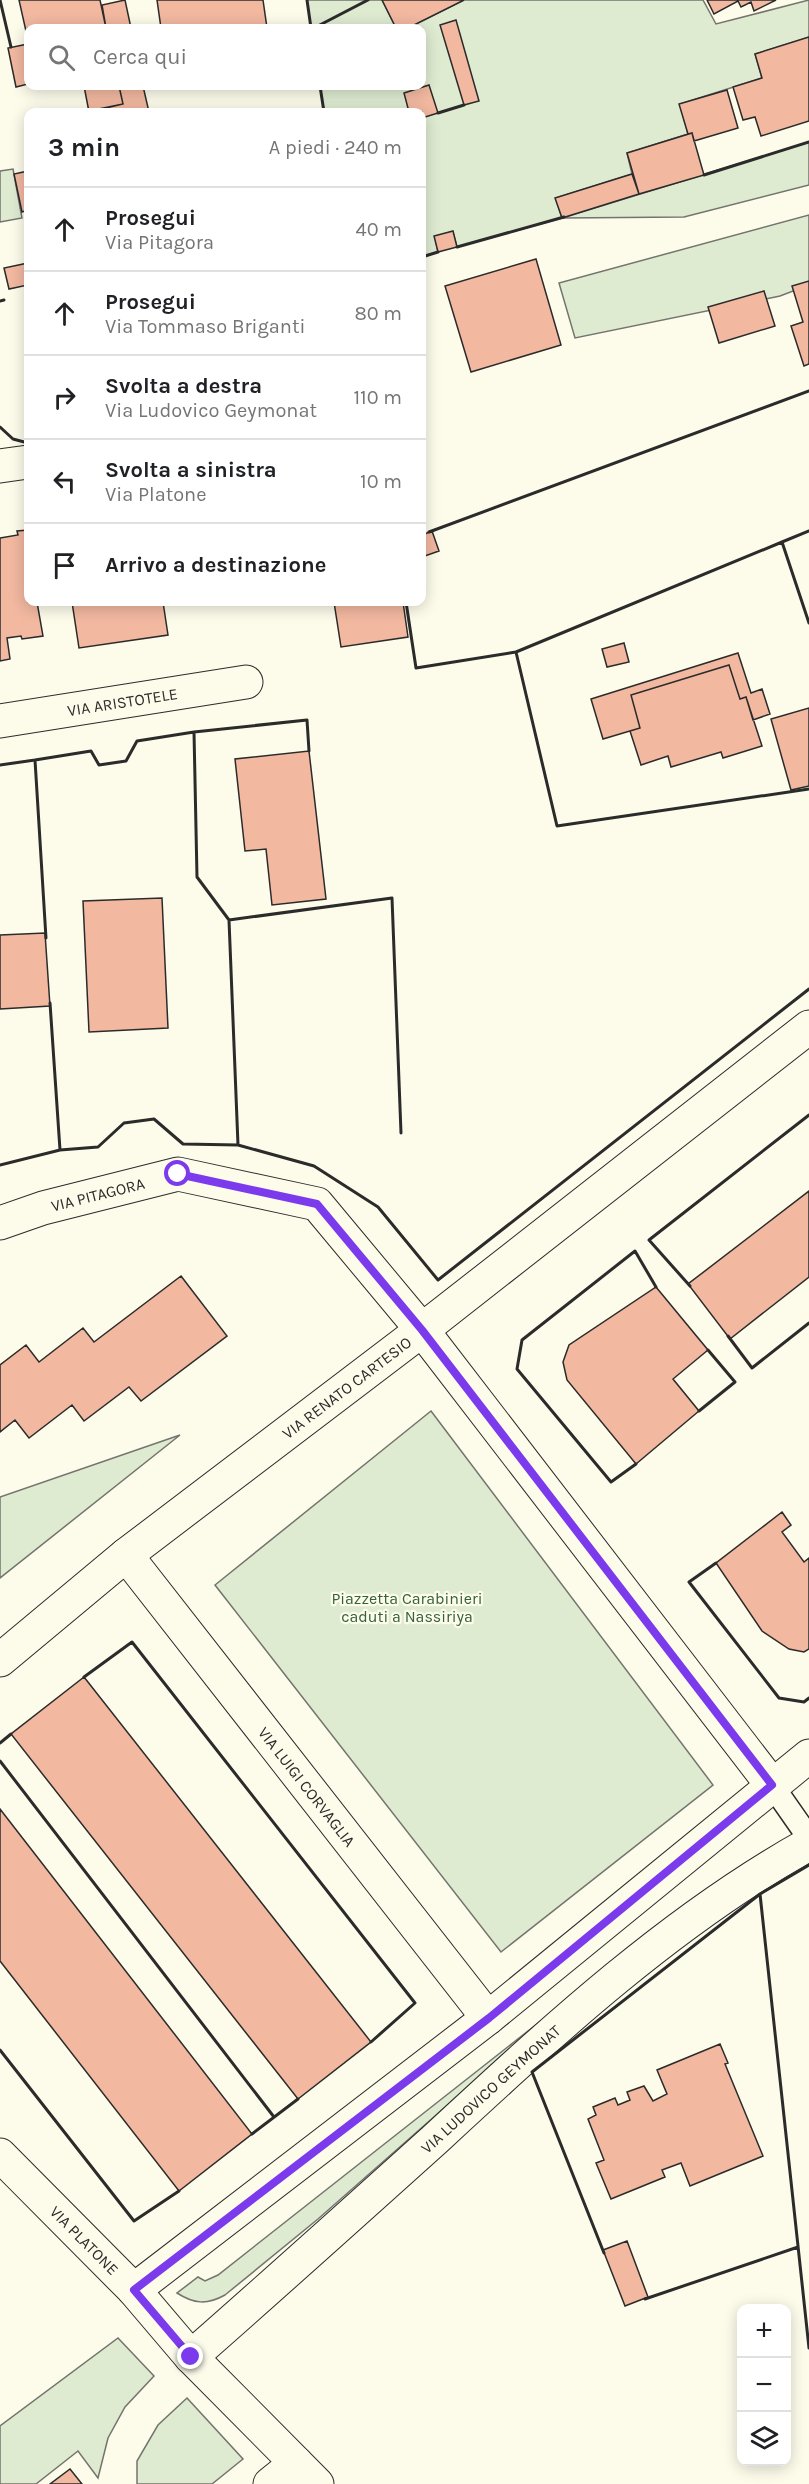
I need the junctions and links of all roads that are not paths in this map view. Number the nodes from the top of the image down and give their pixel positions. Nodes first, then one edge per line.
1 (24, 463) edge
2 (0, 466) edge
3 (246, 682) dead end
4 (0, 721) edge
5 (809, 1027) edge
6 (0, 1223) edge
7 (422, 1330) junction
8 (126, 1555) junction
9 (0, 1660) edge
10 (809, 1756) edge
11 (772, 1785) junction
12 (809, 1838) edge
13 (809, 1844) edge
14 (489, 2018) junction
15 (0, 2155) edge
16 (134, 2290) junction
17 (191, 2357) junction
18 (307, 2474) edge
19 (270, 2484) edge

1 - 2 street
3 - 4 street, VIA ARISTOTELE
5 - 7 street, VIA RENATO CARTESIO
6 - 7 street, VIA PITAGORA
7 - 8 street, VIA RENATO CARTESIO
7 - 11 street, VIA PITAGORA
8 - 9 street, VIA RENATO CARTESIO
8 - 14 street, VIA LUIGI CORVAGLIA
10 - 11 street
11 - 12 lane
11 - 14 street
13 - 17 street, VIA LUDOVICO GEYMONAT
14 - 16 street
15 - 16 street, VIA PLATONE
16 - 17 street, VIA PLATONE
17 - 18 street, VIA PLATONE
18 - 19 street

